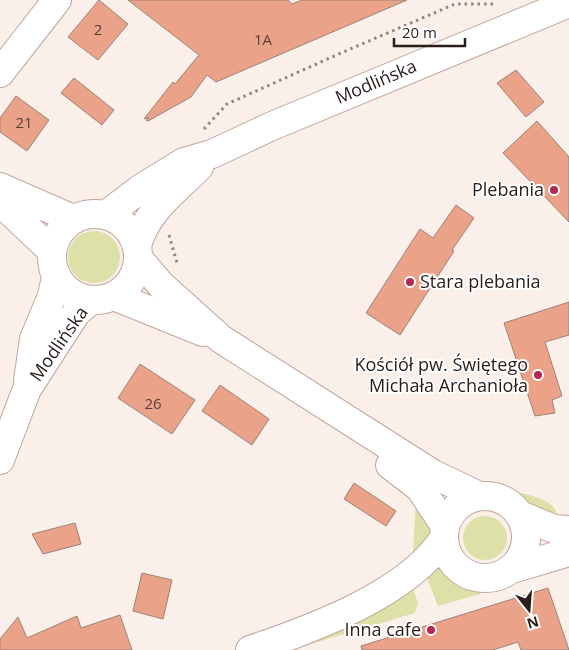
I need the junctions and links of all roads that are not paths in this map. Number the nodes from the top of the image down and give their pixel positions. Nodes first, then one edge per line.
1 (56, 0) edge
2 (569, 3) edge
3 (0, 73) edge
4 (212, 154) junction
5 (0, 187) edge
6 (0, 202) edge
7 (106, 215) junction
8 (73, 219) junction
9 (137, 252) junction
10 (54, 264) junction
11 (102, 298) junction
12 (221, 339) junction
13 (27, 389) junction
14 (298, 390) junction
15 (0, 460) edge
16 (479, 496) junction
17 (520, 515) junction
18 (569, 530) edge
19 (444, 532) junction
20 (569, 552) edge
21 (512, 569) junction
22 (250, 650) edge

1 - 3 street
2 - 4 street, Modlińska
4 - 7 street, Modlińska
4 - 9 street, Modlińska
5 - 8 street
6 - 10 street
7 - 8 street
7 - 9 street
8 - 10 street
9 - 11 street
9 - 12 street
10 - 11 street
10 - 13 street, Modlińska
11 - 12 street
11 - 13 street, Modlińska
12 - 14 street
13 - 15 street, Modlińska
14 - 16 street
14 - 19 street
16 - 17 street
16 - 19 street
17 - 18 street
17 - 21 street
19 - 21 street
19 - 22 street
20 - 21 street

